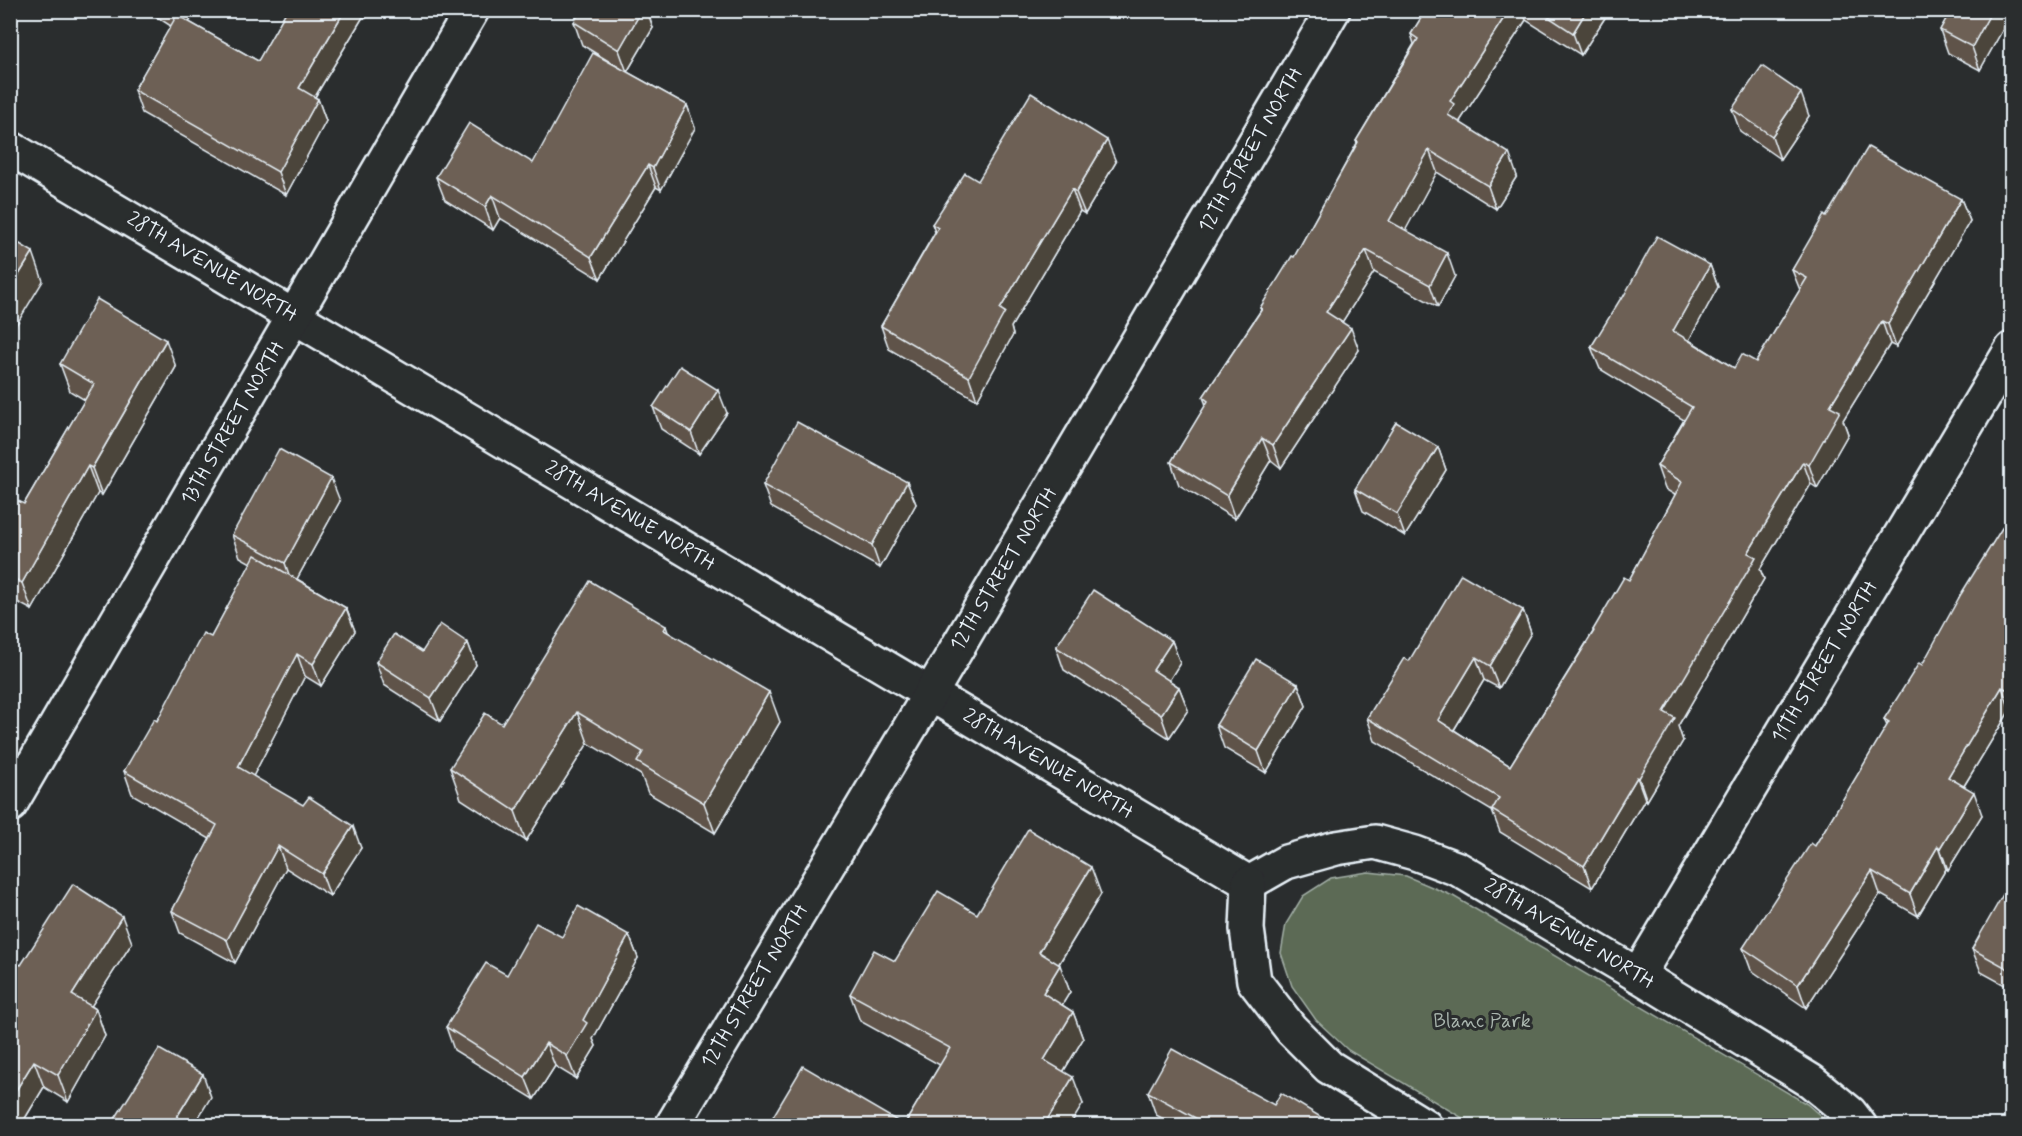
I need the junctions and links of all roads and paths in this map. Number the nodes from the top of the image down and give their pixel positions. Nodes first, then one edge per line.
1 (472, 10) edge
2 (1333, 10) edge
3 (10, 148) edge
4 (295, 316) junction
5 (2012, 349) edge
6 (930, 694) junction
7 (10, 805) edge
8 (1249, 883) junction
9 (1638, 975) junction
10 (672, 1125) edge
11 (1425, 1125) edge
12 (1860, 1125) edge

1 - 4 street, 13TH STREET NORTH
2 - 6 street, 12TH STREET NORTH
3 - 4 street, 28TH AVENUE NORTH
4 - 6 street, 28TH AVENUE NORTH
4 - 7 street, 13TH STREET NORTH
5 - 9 street, 11TH STREET NORTH
6 - 8 street, 28TH AVENUE NORTH
6 - 10 street, 12TH STREET NORTH
8 - 9 street, 28TH AVENUE NORTH
8 - 11 street
9 - 12 street, 28TH AVENUE NORTH

